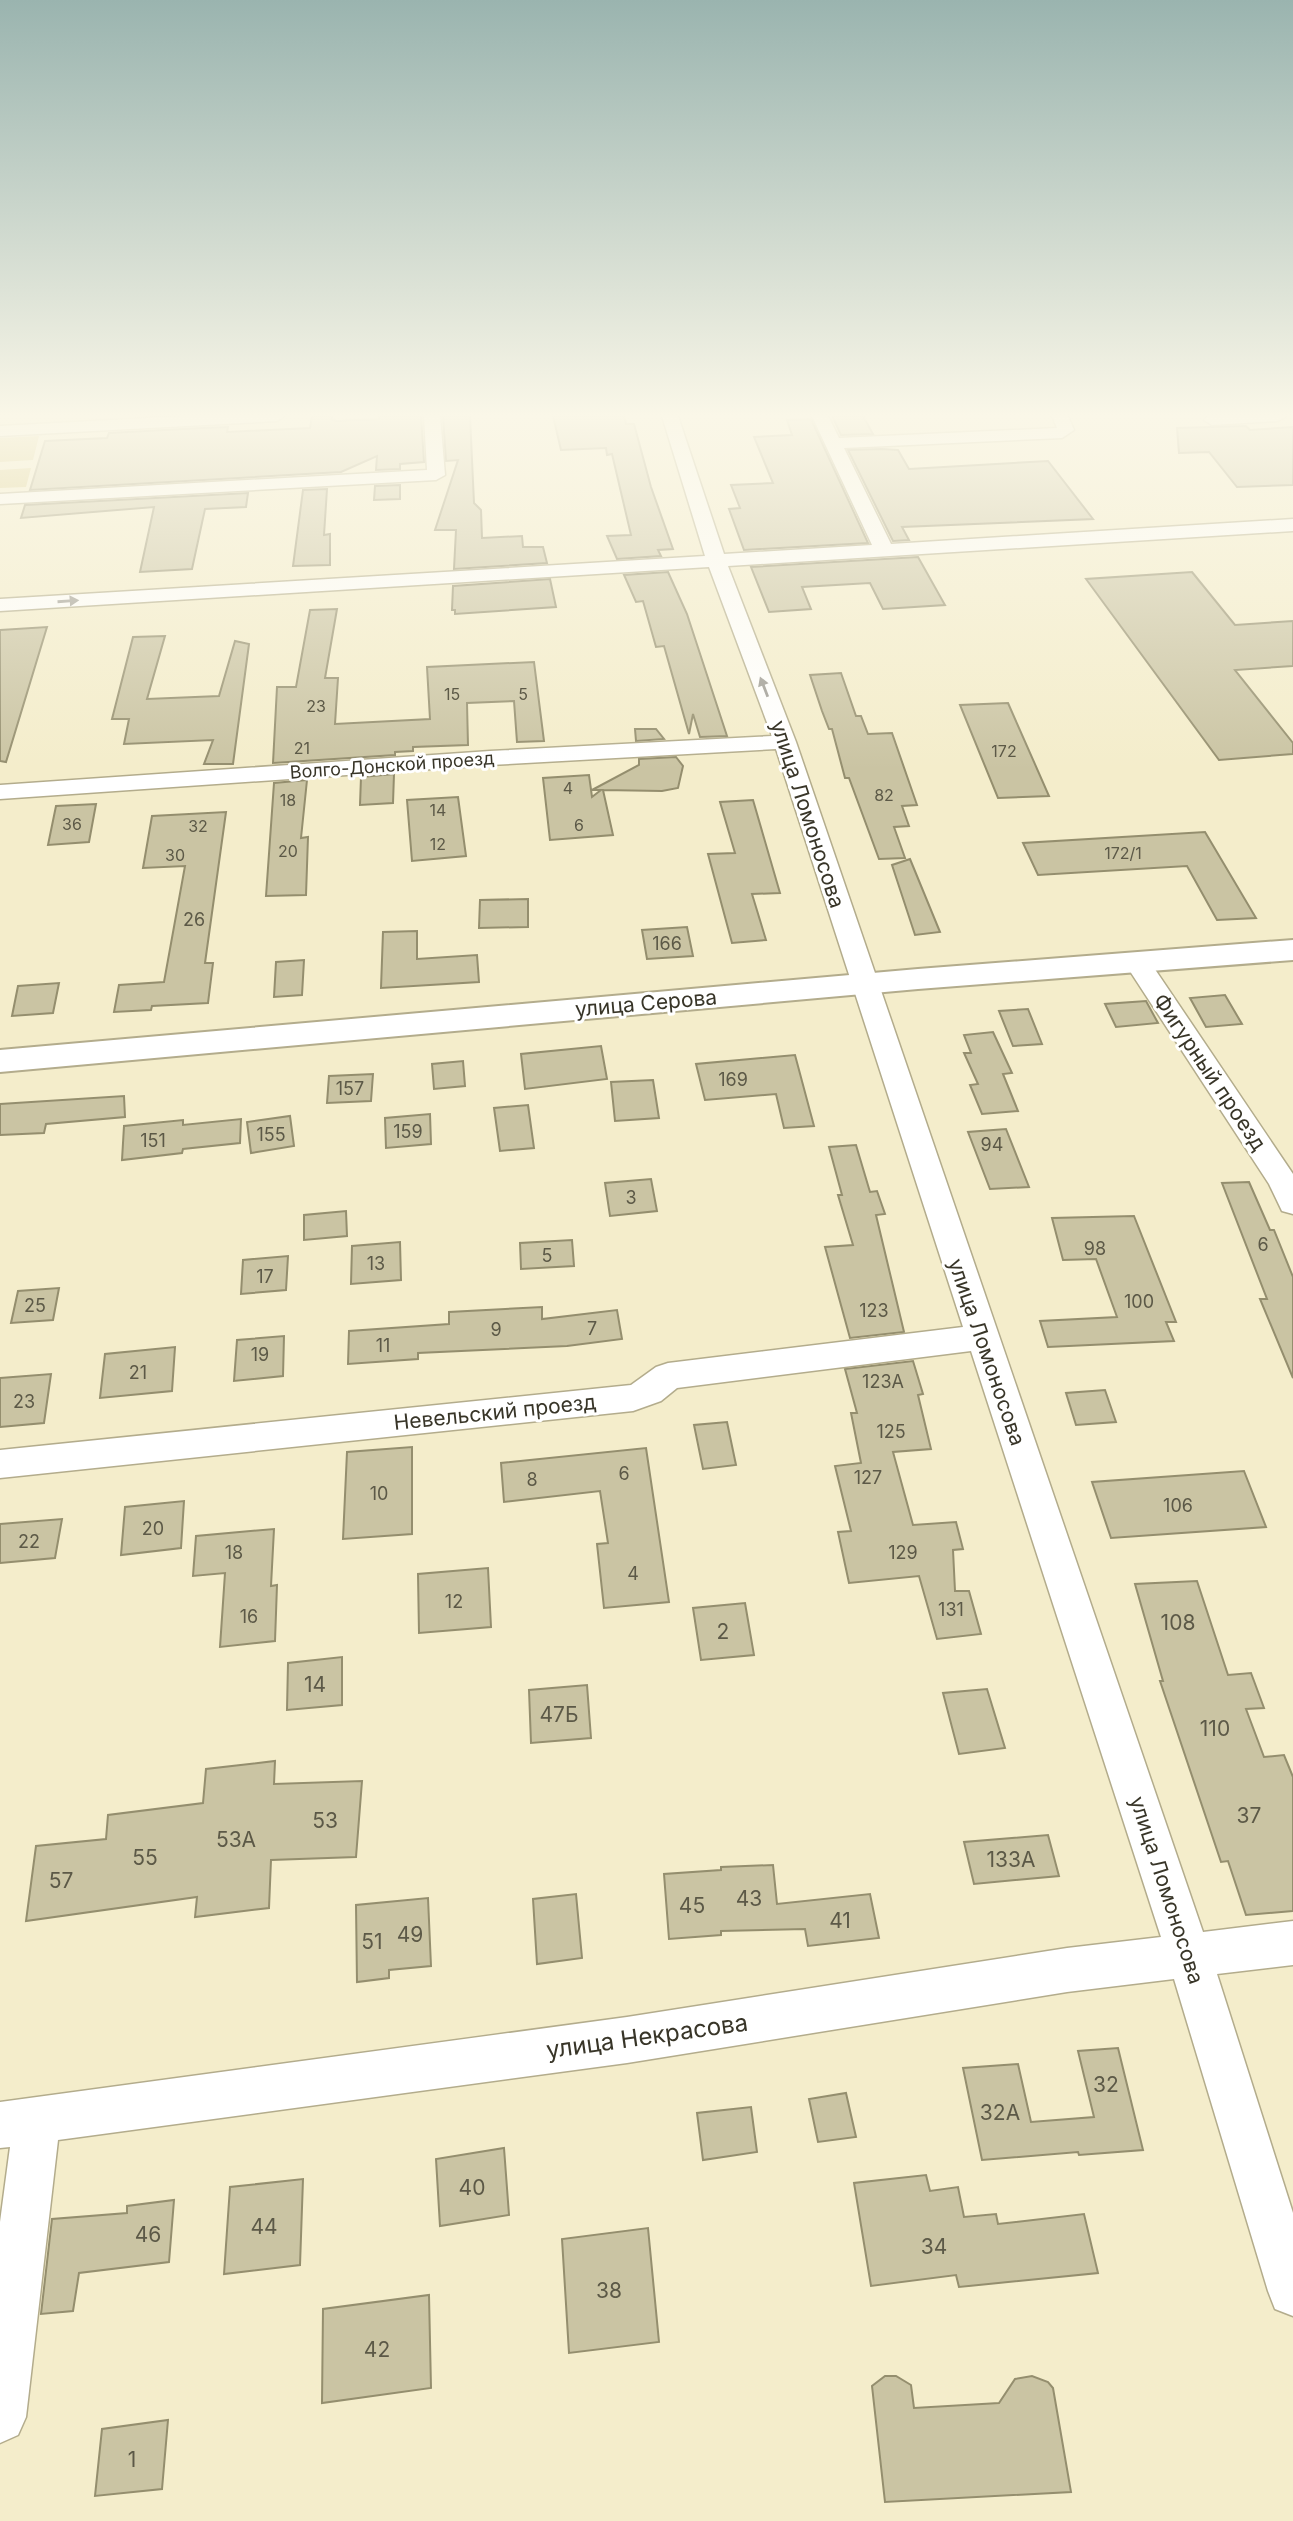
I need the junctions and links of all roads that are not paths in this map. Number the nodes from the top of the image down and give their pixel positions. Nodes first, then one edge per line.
1 (708, 534) edge
2 (876, 534) edge
3 (1152, 534) edge
4 (884, 550) junction
5 (716, 559) junction
6 (0, 605) edge
7 (785, 742) junction
8 (0, 792) edge
9 (1293, 950) edge
10 (1137, 962) junction
11 (864, 984) junction
12 (0, 1061) edge
13 (1290, 1188) edge
14 (982, 1336) junction
15 (0, 1464) edge
16 (1293, 1943) edge
17 (1189, 1955) junction
18 (19, 2122) edge
19 (1293, 2291) edge
20 (0, 2417) edge

1 - 5 street, улица Ломоносова
2 - 4 street
3 - 4 street
4 - 5 street
6 -> 5 street
7 -> 5 street, улица Ломоносова
7 - 8 street, Волго-Донской проезд
7 - 11 street, улица Ломоносова
9 - 10 main road, улица Серова
10 - 11 main road, улица Серова
10 - 13 street, Фигурный проезд
11 - 12 main road, улица Серова
11 - 14 street, улица Ломоносова
14 - 15 street, Невельский проезд
14 - 17 street, улица Ломоносова
16 - 17 street, улица Некрасова
17 - 18 street, улица Некрасова
17 - 19 street, улица Ломоносова
18 - 20 street

